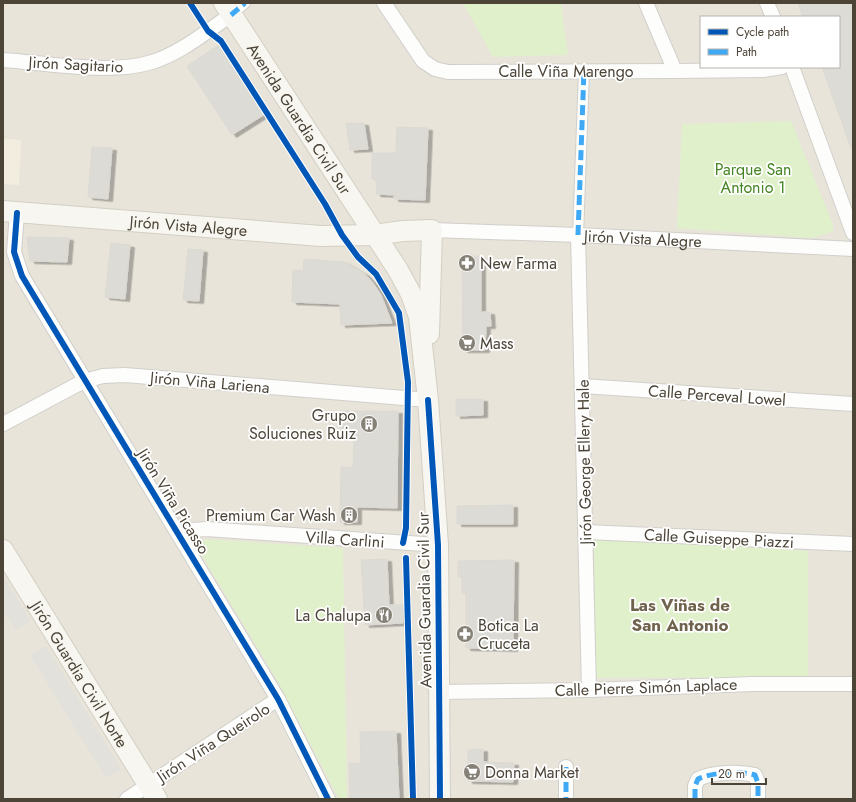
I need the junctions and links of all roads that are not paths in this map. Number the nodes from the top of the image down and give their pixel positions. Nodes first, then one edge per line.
1 (384, 3) edge
2 (646, 3) edge
3 (767, 3) edge
4 (233, 7) edge
5 (773, 16) edge
6 (3, 60) edge
7 (776, 68) edge
8 (792, 68) edge
9 (584, 70) junction
10 (675, 71) junction
11 (10, 212) edge
12 (432, 230) junction
13 (853, 234) edge
14 (374, 235) junction
15 (578, 235) junction
16 (853, 249) edge
17 (84, 381) junction
18 (582, 386) junction
19 (428, 400) junction
20 (853, 404) edge
21 (3, 424) edge
22 (586, 532) junction
23 (181, 536) junction
24 (853, 544) edge
25 (438, 545) junction
26 (3, 550) edge
27 (853, 684) edge
28 (589, 690) junction
29 (439, 692) junction
30 (278, 699) junction
31 (566, 768) dead end
32 (153, 792) edge
33 (127, 799) edge
34 (328, 799) edge
35 (440, 799) edge
36 (566, 799) edge
37 (695, 799) edge
38 (758, 799) edge

1 - 9 street, Calle Viña Marengo
2 - 10 street
3 - 5 street
4 - 6 street, Jirón Sagitario
4 - 14 main road, Avenida Guardia Civil Sur
7 - 10 street, Calle Viña Marengo
8 - 13 street
9 - 10 street, Calle Viña Marengo
9 - 15 street
11 - 14 main road, Jirón Vista Alegre
11 - 17 street, Jirón Viña Picasso
12 - 14 main road
12 - 15 street, Jirón Vista Alegre
12 - 19 main road, Avenida Guardia Civil Sur
14 - 19 main road, Avenida Guardia Civil Sur
15 - 16 street, Jirón Vista Alegre
15 - 18 street, Jirón George Ellery Hale
17 - 19 street, Jirón Viña Lariena
17 - 21 street, Jirón Viña Lariena
17 - 23 street, Jirón Viña Picasso
18 - 20 street, Calle Perceval Lowel
18 - 22 street, Jirón George Ellery Hale
19 - 25 main road, Avenida Guardia Civil Sur
22 - 24 street, Calle Guiseppe Piazzi
22 - 28 street, Jirón George Ellery Hale
23 - 25 street, Villa Carlini
23 - 30 street, Jirón Viña Picasso
25 - 29 main road, Avenida Guardia Civil Sur
26 - 32 main road, Jirón Guardia Civil Norte
27 - 28 street, Calle Pierre Simón Laplace
28 - 29 street, Calle Pierre Simón Laplace
29 - 35 main road, Avenida Guardia Civil Sur
30 - 32 street, Jirón Viña Queirolo
30 - 34 street, Jirón Viña Picasso
31 - 36 street
32 - 33 street, Jirón Viña Queirolo
37 - 38 street

